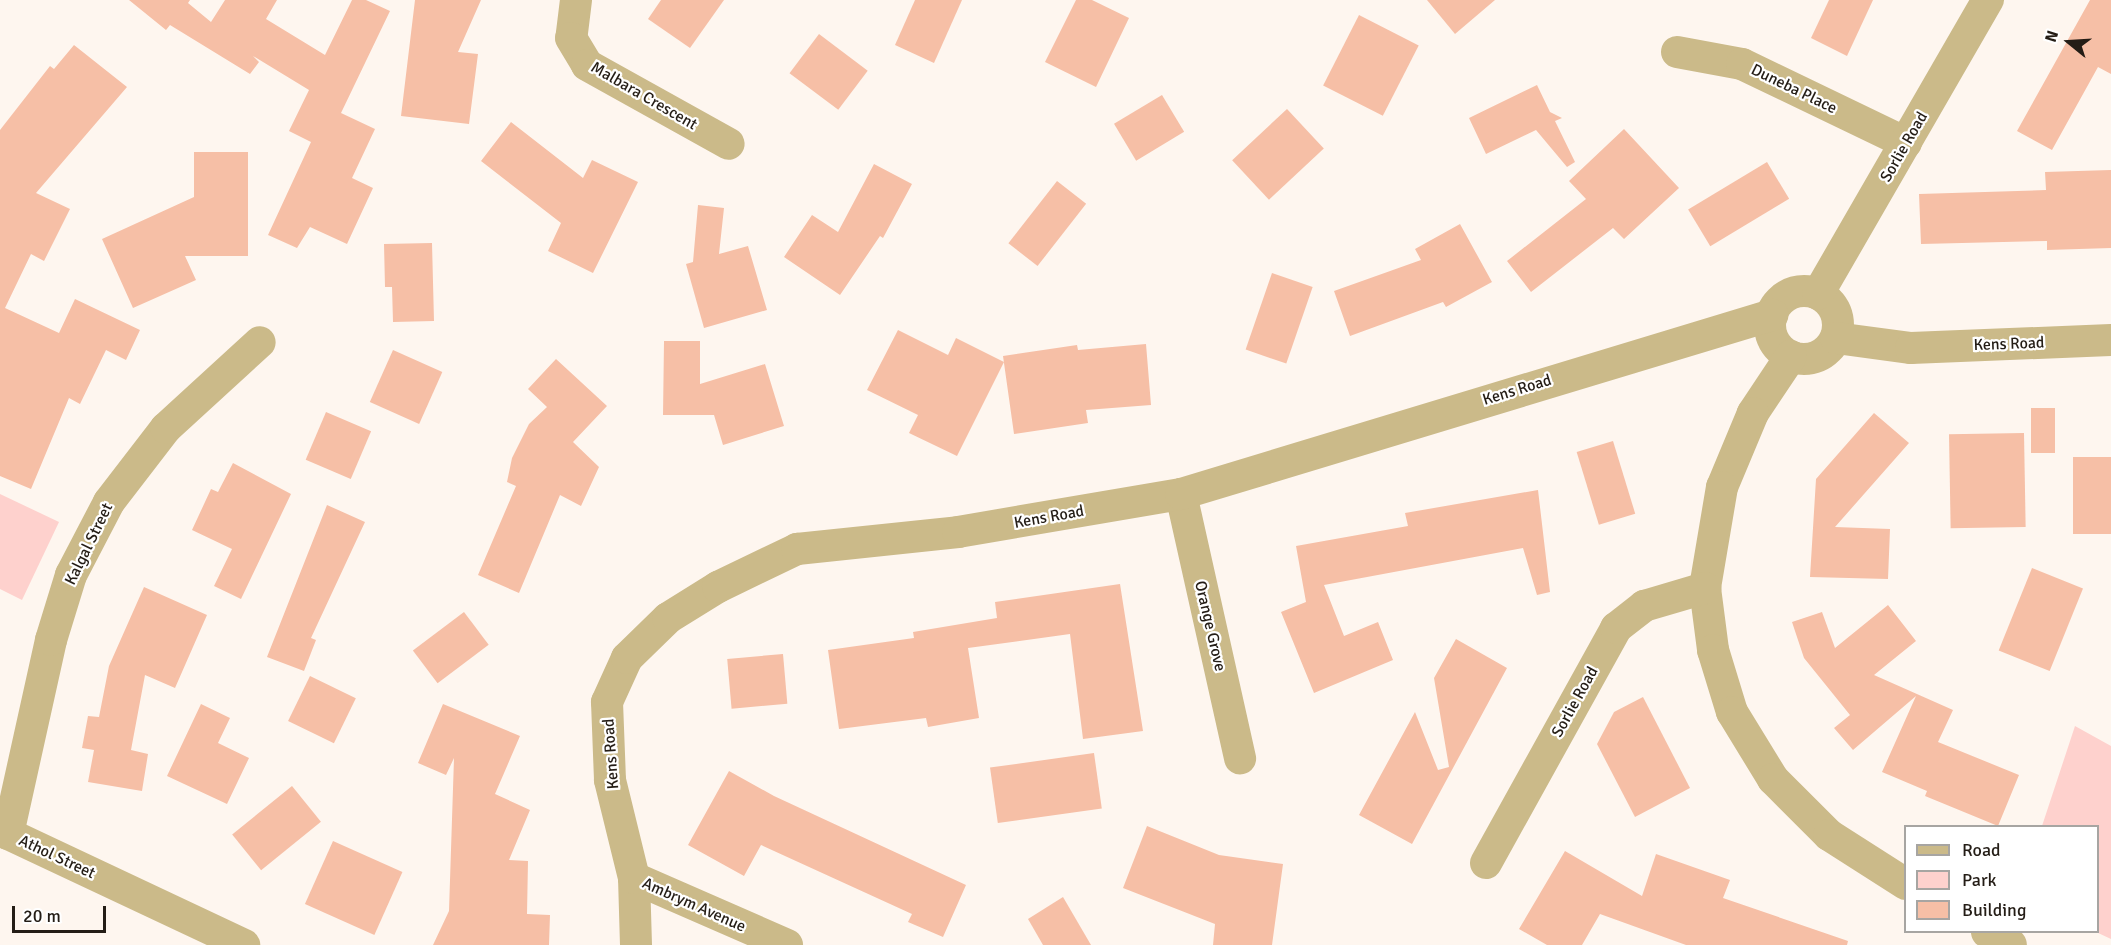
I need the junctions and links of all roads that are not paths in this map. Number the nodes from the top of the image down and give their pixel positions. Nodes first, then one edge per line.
1 (576, 0) edge
2 (1988, 0) edge
3 (1677, 52) dead end
4 (1906, 143) junction
5 (729, 144) dead end
6 (1818, 294) junction
7 (1772, 315) junction
8 (1836, 338) junction
9 (2111, 340) edge
10 (260, 342) dead end
11 (1791, 356) junction
12 (1180, 494) junction
13 (1705, 588) junction
14 (1240, 758) dead end
15 (4, 832) edge
16 (1486, 863) dead end
17 (634, 878) junction
18 (1904, 883) edge
19 (1989, 933) edge
20 (200, 936) edge
21 (244, 945) edge
22 (636, 945) edge
23 (787, 945) edge
24 (2011, 945) edge

1 - 5 street, Malbara Crescent
2 - 4 street, Sorlie Road
3 - 4 street, Duneba Place
4 - 6 street, Sorlie Road
6 - 7 street
6 - 8 street
7 - 11 street
7 - 12 street, Kens Road
8 - 9 street, Kens Road
8 - 11 street
10 - 15 street, Kalgal Street
11 - 13 street
12 - 14 street, Orange Grove
12 - 17 street, Kens Road
13 - 16 street, Sorlie Road
13 - 18 street
15 - 20 street, Athol Street
17 - 22 street, Kens Road
17 - 23 street, Ambrym Avenue
19 - 24 street
20 - 21 street, Athol Street

